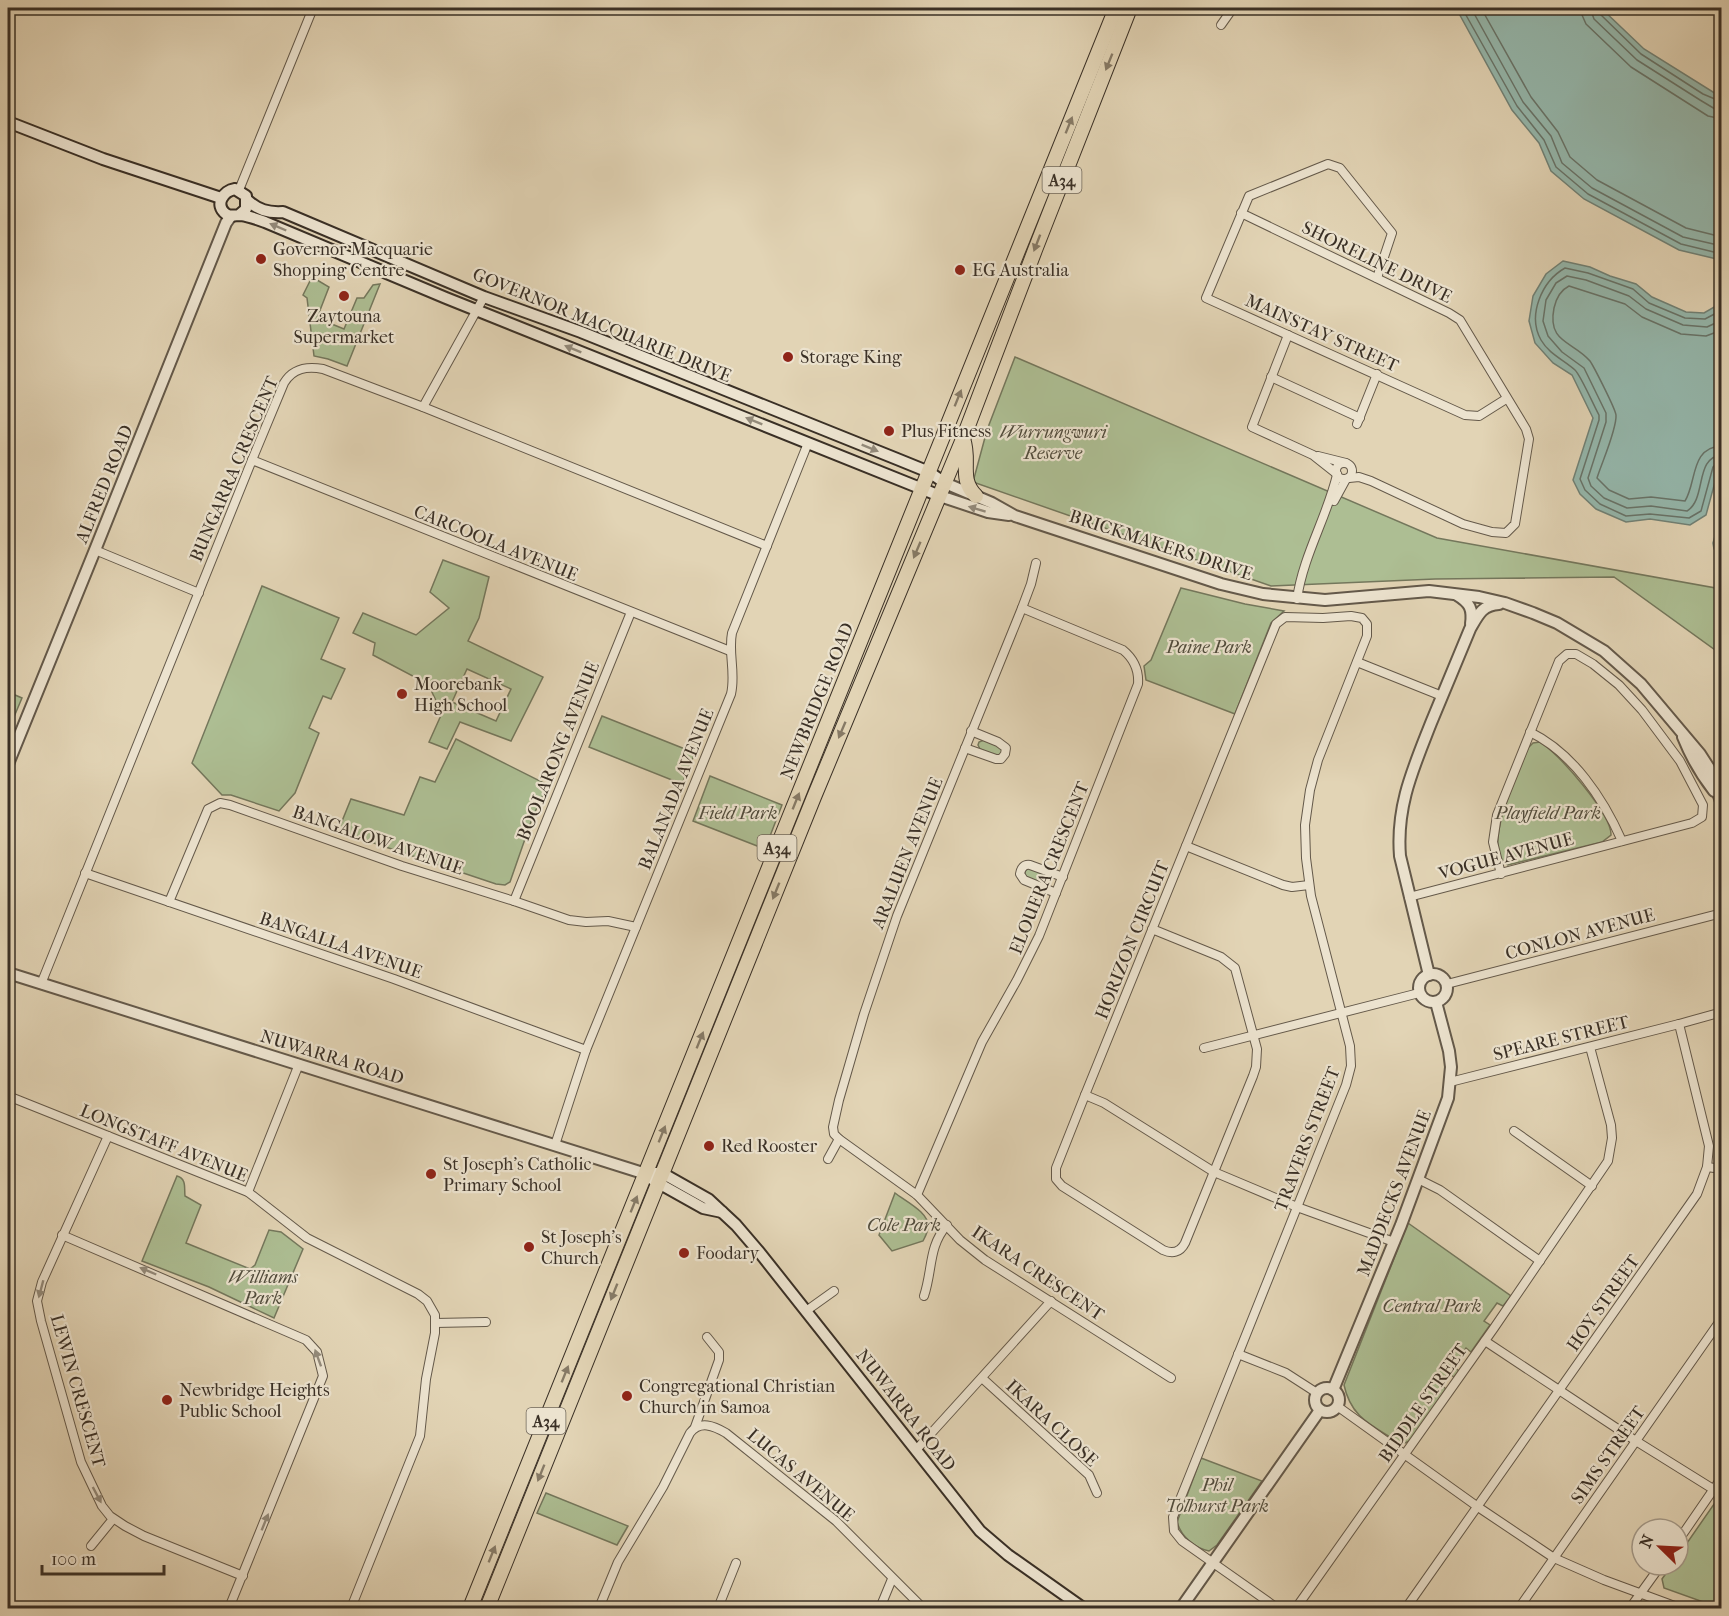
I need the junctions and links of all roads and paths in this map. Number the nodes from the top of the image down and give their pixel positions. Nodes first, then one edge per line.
1 (313, 8) edge
2 (1116, 8) edge
3 (1130, 8) edge
4 (1233, 8) edge
5 (1221, 25) dead end
6 (8, 122) edge
7 (239, 190) junction
8 (221, 198) junction
9 (247, 200) junction
10 (1241, 213) junction
11 (235, 215) junction
12 (1377, 278) junction
13 (484, 297) junction
14 (476, 309) junction
15 (1288, 335) junction
16 (1377, 374) junction
17 (1271, 377) junction
18 (1506, 399) junction
19 (423, 408) junction
20 (963, 439) junction
21 (808, 443) junction
22 (1313, 455) junction
23 (252, 460) junction
24 (1349, 466) junction
25 (928, 472) junction
26 (1342, 477) junction
27 (1371, 481) junction
28 (921, 489) junction
29 (942, 490) junction
30 (976, 496) junction
31 (1015, 516) junction
32 (767, 546) junction
33 (96, 550) junction
34 (1036, 563) dead end
35 (199, 593) junction
36 (1455, 593) junction
37 (1297, 598) junction
38 (1505, 603) junction
39 (1022, 608) junction
40 (631, 612) junction
41 (1470, 629) junction
42 (730, 651) junction
43 (1357, 662) junction
44 (1442, 696) junction
45 (971, 731) junction
46 (1530, 732) junction
47 (965, 748) junction
48 (9, 758) edge
49 (1720, 800) edge
50 (1622, 841) junction
51 (1186, 846) junction
52 (85, 873) junction
53 (1501, 874) junction
54 (1063, 877) junction
55 (1309, 885) junction
56 (1056, 893) junction
57 (1409, 897) junction
58 (513, 901) junction
59 (169, 902) junction
60 (1722, 913) edge
61 (636, 927) junction
62 (1152, 929) junction
63 (8, 973) edge
64 (1429, 975) junction
65 (41, 984) junction
66 (1447, 984) junction
67 (1419, 993) junction
68 (1436, 1002) junction
69 (1341, 1012) junction
70 (1722, 1012) edge
71 (1679, 1024) junction
72 (1254, 1035) junction
73 (1590, 1047) junction
74 (1204, 1048) dead end
75 (586, 1050) junction
76 (299, 1064) junction
77 (1450, 1082) junction
78 (1085, 1095) junction
79 (8, 1096) edge
80 (1514, 1131) dead end
81 (108, 1136) junction
82 (838, 1139) junction
83 (555, 1145) junction
84 (828, 1159) dead end
85 (1707, 1167) junction
86 (1722, 1169) edge
87 (1214, 1172) junction
88 (646, 1174) junction
89 (660, 1178) junction
90 (1418, 1179) junction
91 (1592, 1186) junction
92 (248, 1192) junction
93 (918, 1195) junction
94 (1297, 1207) junction
95 (947, 1225) junction
96 (62, 1235) junction
97 (1394, 1242) junction
98 (1540, 1261) junction
99 (834, 1291) dead end
100 (924, 1296) dead end
101 (1051, 1302) junction
102 (806, 1311) junction
103 (1722, 1318) edge
104 (486, 1322) dead end
105 (435, 1323) junction
106 (707, 1337) dead end
107 (1485, 1341) junction
108 (1238, 1354) junction
109 (982, 1378) junction
110 (1171, 1378) dead end
111 (1333, 1390) junction
112 (1559, 1391) junction
113 (1317, 1393) junction
114 (1337, 1406) junction
115 (1320, 1410) junction
116 (695, 1427) junction
117 (1636, 1441) junction
118 (916, 1450) junction
119 (1405, 1455) junction
120 (1722, 1477) edge
121 (1713, 1489) junction
122 (1097, 1493) dead end
123 (1478, 1507) junction
124 (113, 1519) junction
125 (1690, 1523) edge
126 (91, 1546) dead end
127 (1554, 1558) junction
128 (736, 1563) dead end
129 (1213, 1563) junction
130 (243, 1576) junction
131 (1652, 1577) edge
132 (892, 1579) junction
133 (1640, 1594) junction
134 (229, 1608) edge
135 (351, 1608) edge
136 (470, 1608) edge
137 (487, 1608) edge
138 (598, 1608) edge
139 (718, 1608) edge
140 (880, 1608) edge
141 (923, 1608) edge
142 (1083, 1608) edge
143 (1181, 1608) edge
144 (1277, 1608) edge
145 (1296, 1608) edge
146 (1406, 1608) edge
147 (1519, 1608) edge
148 (1630, 1608) edge
149 (1680, 1608) edge

1 - 7 street
25 -> 2 highway, NEWBRIDGE ROAD / A34
3 -> 20 highway, NEWBRIDGE ROAD / A34
4 - 5 street
6 - 8 street
7 - 8 street
7 - 9 street
8 - 11 street
9 - 11 street
9 - 13 street, GOVERNOR MACQUARIE DRIVE
10 - 12 street, SHORELINE DRIVE
10 - 12 street
10 - 15 street, MAINSTAY STREET
14 -> 11 street, GOVERNOR MACQUARIE DRIVE
11 - 33 street, ALFRED ROAD
12 - 18 street, SHORELINE DRIVE
13 - 14 street
13 -> 25 street, GOVERNOR MACQUARIE DRIVE
14 - 19 street
21 -> 14 street, GOVERNOR MACQUARIE DRIVE
15 - 16 street, MAINSTAY STREET
15 - 17 street
16 - 17 street
16 - 18 street, MAINSTAY STREET
17 - 22 street
18 - 27 street, SHORELINE DRIVE
19 - 23 street, BUNGARRA CRESCENT
19 - 32 street, BUNGARRA CRESCENT
20 - 29 highway, NEWBRIDGE ROAD / A34
20 - 30 highway
21 - 28 street, GOVERNOR MACQUARIE DRIVE
21 - 32 street, BALANADA AVENUE
22 - 24 street
22 - 26 street
23 - 35 street, BUNGARRA CRESCENT
23 - 40 street, CARCOOLA AVENUE
24 - 26 street
24 - 26 street
24 - 27 street
25 - 28 highway, NEWBRIDGE ROAD / A34
25 - 29 street, GOVERNOR MACQUARIE DRIVE
26 - 27 street
26 - 37 street
28 - 29 street, BRICKMAKERS DRIVE
88 -> 28 highway, NEWBRIDGE ROAD / A34
29 - 30 street, BRICKMAKERS DRIVE
31 -> 29 street, BRICKMAKERS DRIVE
29 -> 89 highway, NEWBRIDGE ROAD / A34
30 - 31 street, BRICKMAKERS DRIVE
31 - 37 street, BRICKMAKERS DRIVE
32 - 42 street, BALANADA AVENUE
33 - 35 street
33 - 48 street, ALFRED ROAD
34 - 39 street, ARALUEN AVENUE
35 - 52 street, BUNGARRA CRESCENT
36 - 37 street, BRICKMAKERS DRIVE
36 - 38 street, BRICKMAKERS DRIVE
36 - 41 street
38 - 41 street
38 - 49 street, BRICKMAKERS DRIVE
39 - 45 street, ARALUEN AVENUE
39 - 54 street, ELOUERA CRESCENT
40 - 42 street, CARCOOLA AVENUE
40 - 58 street, BOOLARONG AVENUE
41 - 44 street
42 - 61 street, BALANADA AVENUE
43 - 44 street
43 - 51 street, HORIZON CIRCUIT
43 - 55 street, TRAVERS STREET
44 - 57 street
45 - 47 street, ARALUEN AVENUE
45 - 47 street
46 - 50 street
46 - 50 street, VOGUE AVENUE
46 - 53 street
47 - 82 street, ARALUEN AVENUE
50 - 53 street, VOGUE AVENUE
51 - 55 street
51 - 62 street, HORIZON CIRCUIT
52 - 59 street, BANGALLA AVENUE
52 - 65 street, BUNGARRA CRESCENT
53 - 57 street, VOGUE AVENUE
54 - 56 street, ELOUERA CRESCENT
54 - 56 street
55 - 69 street, TRAVERS STREET
56 - 93 street, ELOUERA CRESCENT
57 - 64 street
58 - 59 street, BANGALOW AVENUE
58 - 61 street, BANGALOW AVENUE
59 - 75 street, BANGALLA AVENUE
60 - 66 street, CONLON AVENUE
61 - 75 street, BALANADA AVENUE
62 - 72 street
62 - 78 street, HORIZON CIRCUIT
63 - 65 street, NUWARRA ROAD
64 - 66 street
64 - 67 street
65 - 76 street, NUWARRA ROAD
66 - 68 street
67 - 68 street
67 - 69 street
68 - 77 street, MADDECKS AVENUE
69 - 72 street
69 - 94 street, TRAVERS STREET
70 - 71 street
71 - 73 street, SPEARE STREET
71 - 85 street, HOY STREET
72 - 74 street
72 - 87 street
73 - 77 street, SPEARE STREET
73 - 91 street, BIDDLE STREET
75 - 83 street, BALANADA AVENUE
76 - 83 street, NUWARRA ROAD
76 - 92 street
77 - 90 street, MADDECKS AVENUE
78 - 87 street
78 - 87 street, HORIZON CIRCUIT
79 - 81 street, LONGSTAFF AVENUE
80 - 91 street
81 - 92 street, LONGSTAFF AVENUE
81 - 96 street, LEWIN CRESCENT
82 - 84 street, ARALUEN AVENUE
82 - 93 street, IKARA CRESCENT
83 - 88 street, NUWARRA ROAD
85 - 86 street
85 - 112 street, HOY STREET
87 - 94 street
88 - 89 street, NUWARRA ROAD
136 -> 88 highway, NEWBRIDGE ROAD / A34
89 - 102 street, NUWARRA ROAD
89 -> 137 highway, NEWBRIDGE ROAD / A34
90 - 97 street, MADDECKS AVENUE
90 - 98 street
91 - 98 street, BIDDLE STREET
92 - 105 street, LONGSTAFF AVENUE
93 - 95 street, IKARA CRESCENT
94 - 97 street
94 - 108 street, TRAVERS STREET
95 - 100 street
95 - 101 street, IKARA CRESCENT
96 -> 124 street, LEWIN CRESCENT
130 -> 96 street
97 - 111 street, MADDECKS AVENUE
98 - 107 street, BIDDLE STREET
99 - 102 street
101 - 109 street
101 - 110 street, IKARA CRESCENT
102 - 118 street, NUWARRA ROAD
103 - 117 street, SIMS STREET
104 - 105 street
105 - 135 street
106 - 116 street
107 - 112 street
107 - 119 street, BIDDLE STREET
108 - 113 street
108 - 129 street, TRAVERS STREET
109 - 118 street
109 - 122 street, IKARA CLOSE
111 - 113 street
111 - 114 street
112 - 117 street
112 - 123 street, HOY STREET
113 - 115 street
114 - 115 street
114 - 119 street
115 - 129 street
116 - 132 street, LUCAS AVENUE
116 - 138 street
117 - 121 street
117 - 127 street, SIMS STREET
118 - 142 street, NUWARRA ROAD
119 - 123 street
119 - 145 street, BIDDLE STREET
120 - 121 street
121 - 125 street
123 - 127 street
123 - 146 street, HOY STREET
124 - 126 street
124 - 130 street, LEWIN CRESCENT
127 - 133 street
127 - 147 street, SIMS STREET
128 - 139 street
129 - 143 street
129 - 144 street, TRAVERS STREET
130 - 134 street
131 - 133 street
132 - 140 street
132 - 141 street, LUCAS AVENUE
133 - 148 street
133 - 149 street

